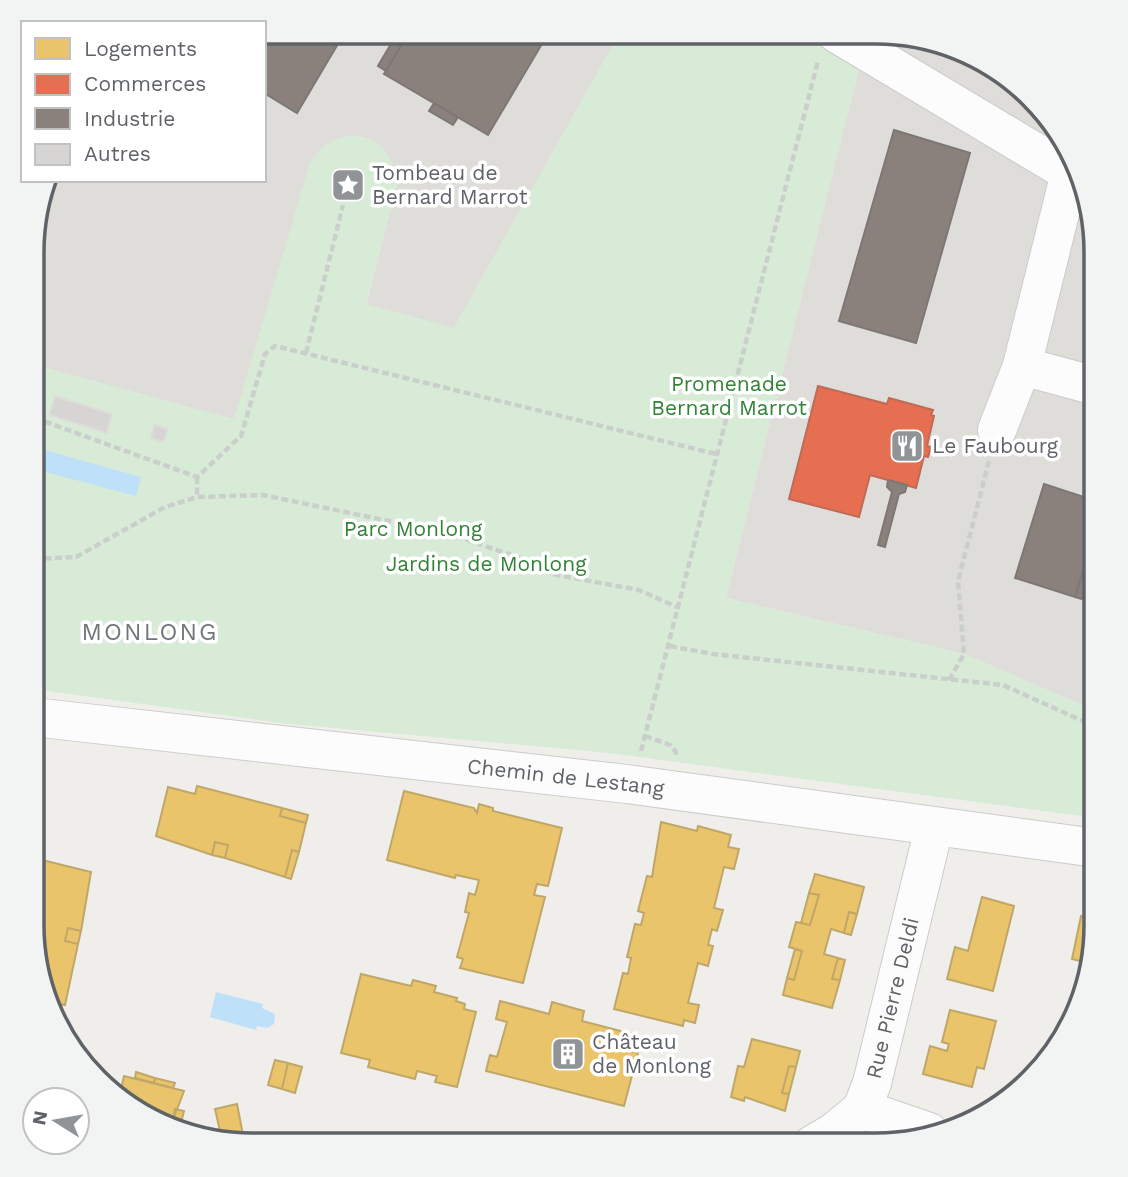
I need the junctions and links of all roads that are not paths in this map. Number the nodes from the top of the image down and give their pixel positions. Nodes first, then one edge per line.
1 (827, 46) edge
2 (1067, 169) edge
3 (1070, 178) edge
4 (1021, 366) junction
5 (1084, 383) edge
6 (997, 430) road end
7 (44, 718) edge
8 (934, 828) junction
9 (1084, 847) edge
10 (862, 1109) junction
11 (919, 1129) edge
12 (832, 1133) edge

1 - 2 street
3 - 4 street
4 - 5 street
4 - 6 street
7 - 8 street, Chemin de Lestang
8 - 9 street, Chemin de Lestang
8 - 10 street, Rue Pierre Deldi
10 - 11 street
10 - 12 street

